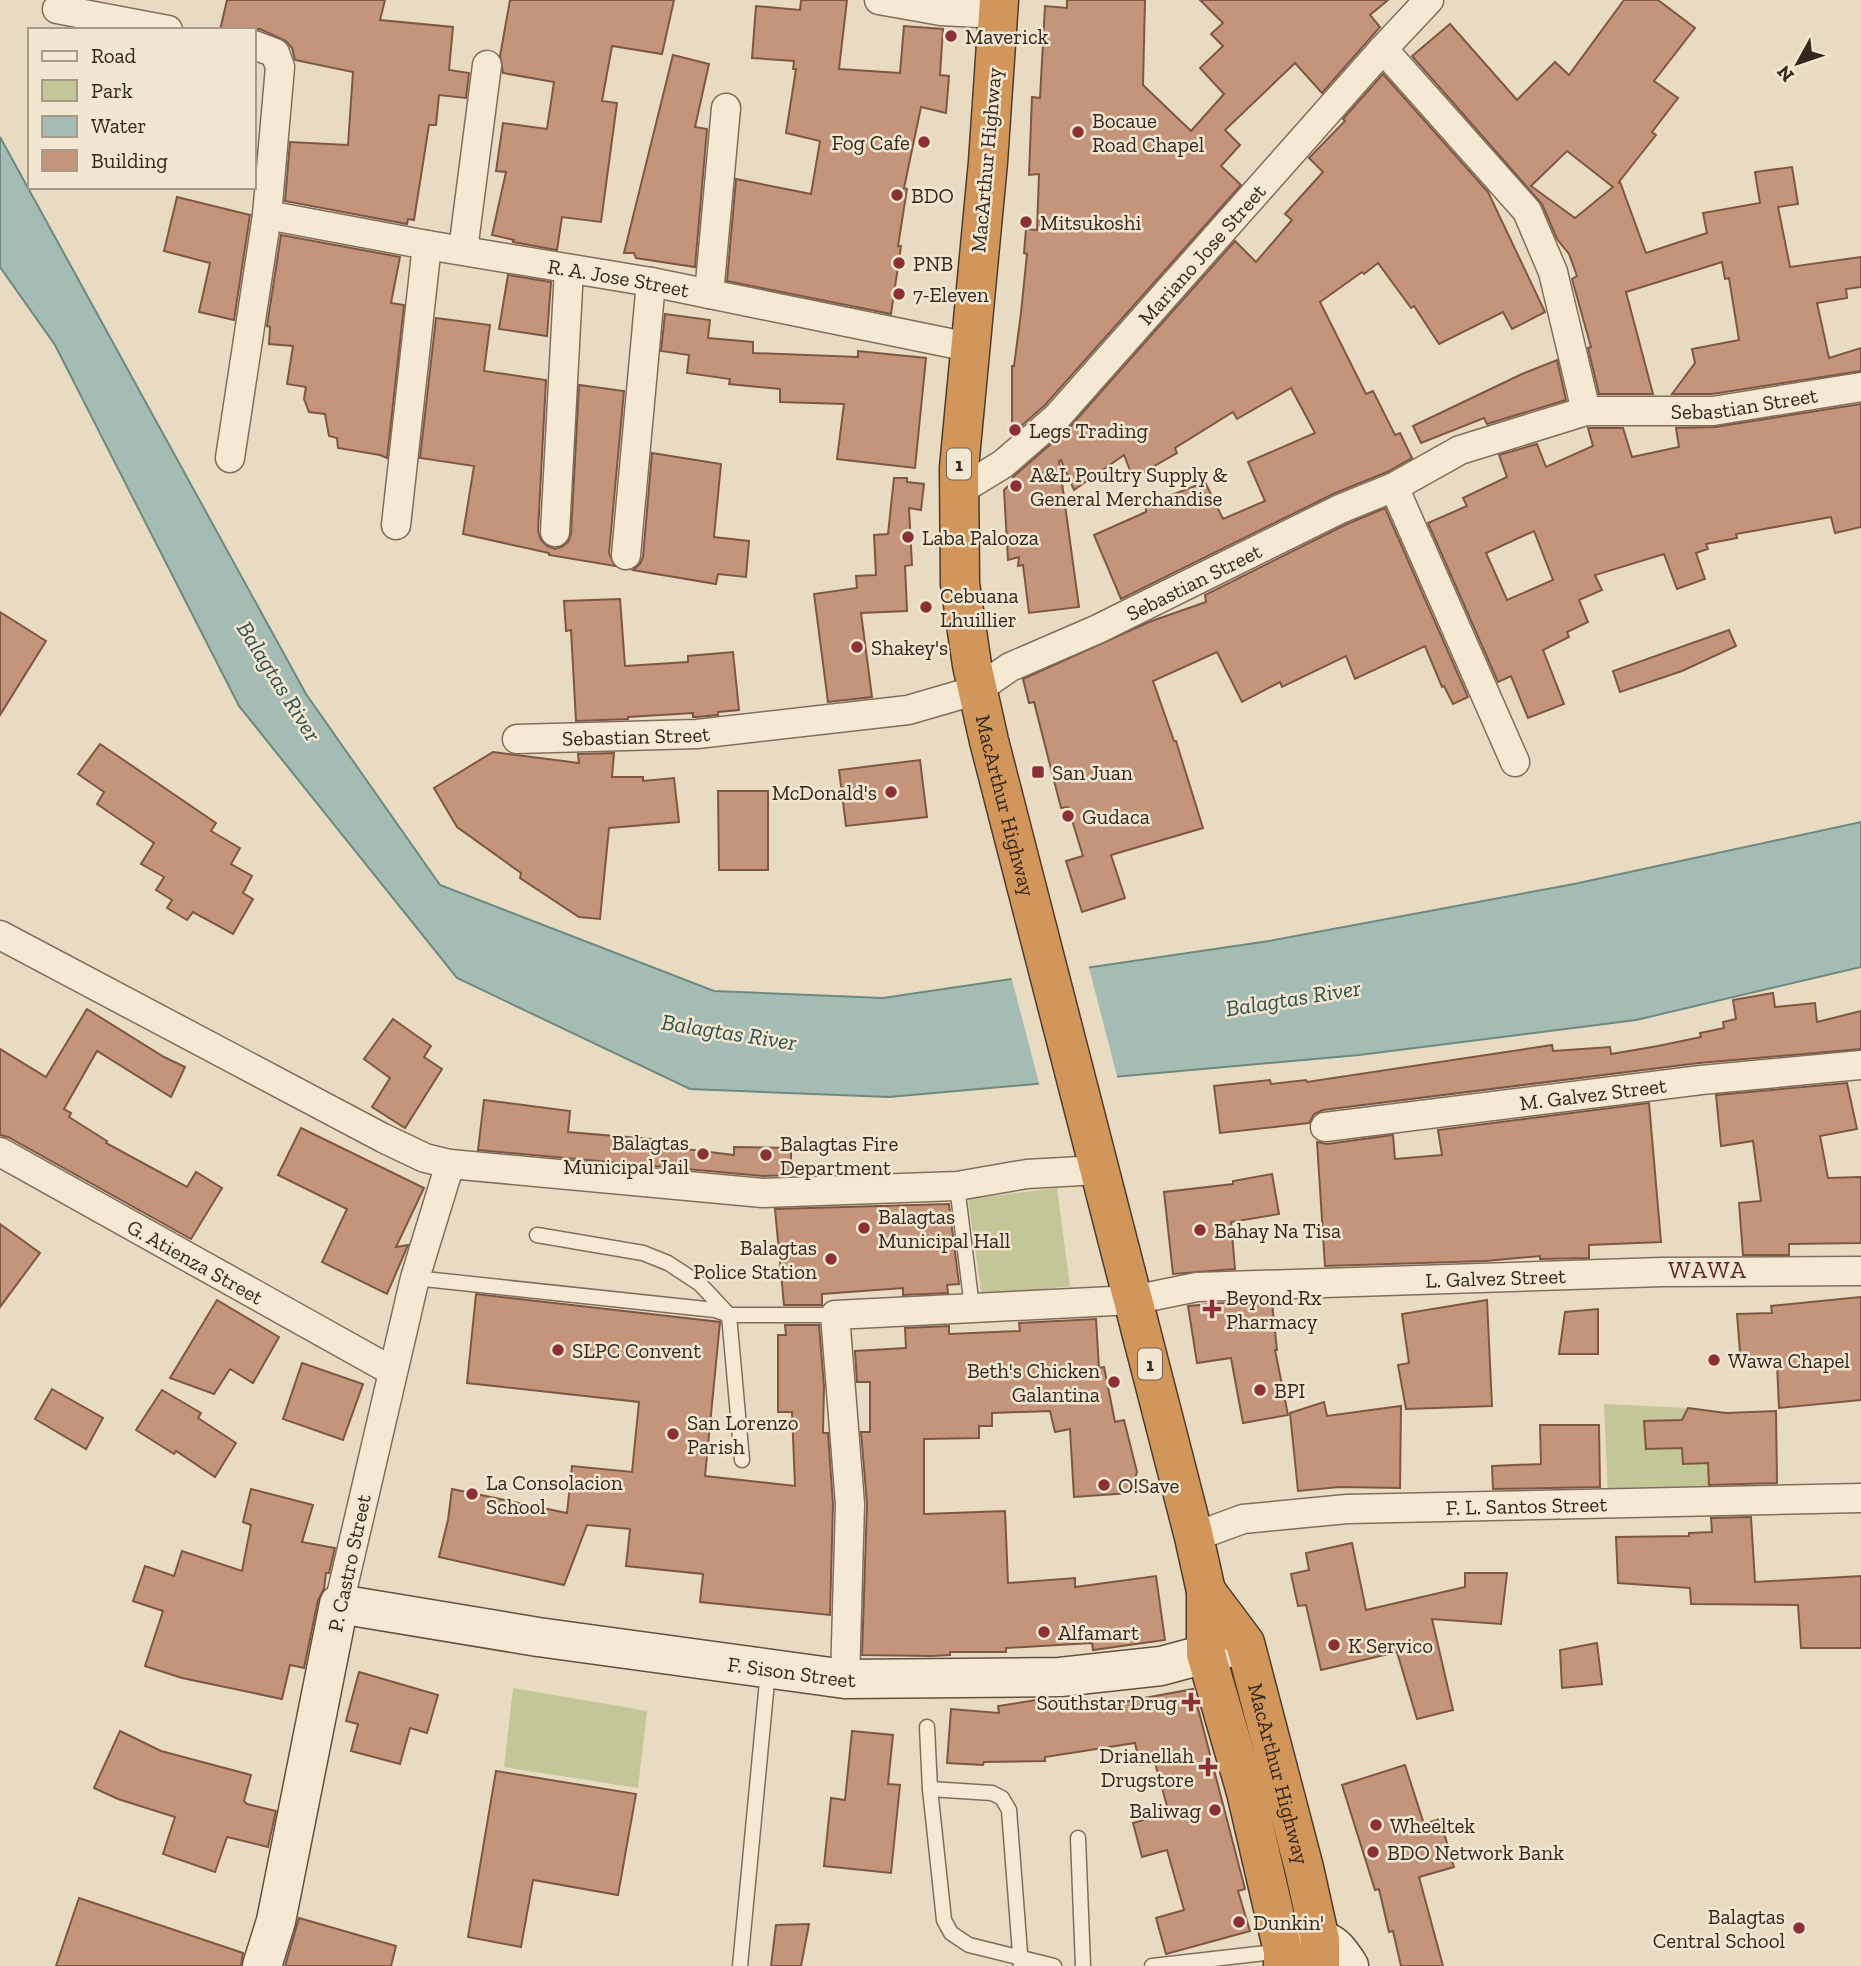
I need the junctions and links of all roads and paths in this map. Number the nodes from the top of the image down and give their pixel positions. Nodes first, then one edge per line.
1 (879, 0) edge
2 (1429, 0) edge
3 (998, 7) edge
4 (57, 9) dead end
5 (158, 28) edge
6 (256, 46) edge
7 (1383, 49) junction
8 (487, 65) dead end
9 (726, 108) dead end
10 (267, 215) junction
11 (427, 245) junction
12 (463, 250) junction
13 (569, 269) junction
14 (651, 282) junction
15 (709, 293) junction
16 (969, 347) junction
17 (1861, 387) edge
18 (1586, 411) junction
19 (230, 458) dead end
20 (1394, 487) junction
21 (959, 491) junction
22 (396, 525) dead end
23 (555, 532) dead end
24 (625, 555) dead end
25 (977, 690) junction
26 (517, 739) dead end
27 (1515, 762) dead end
28 (0, 935) edge
29 (1861, 1065) edge
30 (1325, 1127) dead end
31 (0, 1152) edge
32 (1094, 1154) junction
33 (450, 1164) junction
34 (957, 1186) junction
35 (537, 1235) dead end
36 (1861, 1271) edge
37 (415, 1278) junction
38 (1133, 1300) junction
39 (972, 1307) junction
40 (729, 1315) junction
41 (835, 1315) junction
42 (392, 1371) junction
43 (742, 1460) dead end
44 (1861, 1498) edge
45 (1194, 1537) junction
46 (1206, 1591) junction
47 (339, 1604) junction
48 (1245, 1643) junction
49 (1206, 1654) junction
50 (768, 1670) junction
51 (845, 1679) junction
52 (928, 1727) dead end
53 (930, 1789) junction
54 (1078, 1838) dead end
55 (1320, 1953) edge
56 (1283, 1958) edge
57 (1022, 1962) edge
58 (262, 1966) edge
59 (740, 1966) edge
60 (1054, 1966) edge
61 (1083, 1966) edge
62 (1152, 1966) edge
63 (1349, 1966) edge

1 - 3 street
2 - 7 street, Mariano Jose Street
3 - 16 highway, MacArthur Highway / 1
4 - 5 street
6 - 10 street
7 - 18 street
7 - 21 street, Mariano Jose Street
8 - 12 street
9 - 15 street
10 - 11 street, R. A. Jose Street
10 - 19 street
11 - 12 street, R. A. Jose Street
11 - 22 street
12 - 13 street, R. A. Jose Street
13 - 14 street, R. A. Jose Street
13 - 23 street
14 - 15 street, R. A. Jose Street
14 - 24 street
15 - 16 street, R. A. Jose Street
16 - 21 highway, MacArthur Highway / 1
17 - 18 street, Sebastian Street
18 - 20 street, Sebastian Street
20 - 25 street, Sebastian Street
20 - 27 street
21 - 25 highway, MacArthur Highway / 1
25 - 26 street, Sebastian Street
25 - 32 highway, MacArthur Highway / 1
28 - 33 street
29 - 30 street, M. Galvez Street
31 - 42 street, G. Atienza Street
32 - 34 street
32 - 38 highway, MacArthur Highway / 1
33 - 34 street
33 - 37 street, P. Castro Street
34 - 39 lane
35 - 40 lane
36 - 38 street, L. Galvez Street
37 - 40 lane
37 - 42 street, P. Castro Street
38 - 39 street, L. Galvez Street
38 - 45 highway, MacArthur Highway / 1
39 - 41 street, L. Galvez Street
40 - 41 lane
40 - 43 lane
41 - 51 street
42 - 47 street, P. Castro Street
44 - 45 street, F. L. Santos Street
45 - 46 highway, MacArthur Highway / 1
46 - 48 highway, MacArthur Highway / 1
46 - 49 highway, MacArthur Highway / 1
47 - 50 street, F. Sison Street
47 - 58 street, P. Castro Street
48 - 49 street, F. Sison Street
48 - 55 highway, MacArthur Highway / 1
49 - 51 street, F. Sison Street
49 - 56 highway, MacArthur Highway / 1
50 - 51 street, F. Sison Street
50 - 59 lane
52 - 53 lane
53 - 57 lane
53 - 57 lane
54 - 61 lane
55 - 56 street
55 - 63 street
56 - 62 lane
57 - 60 lane

